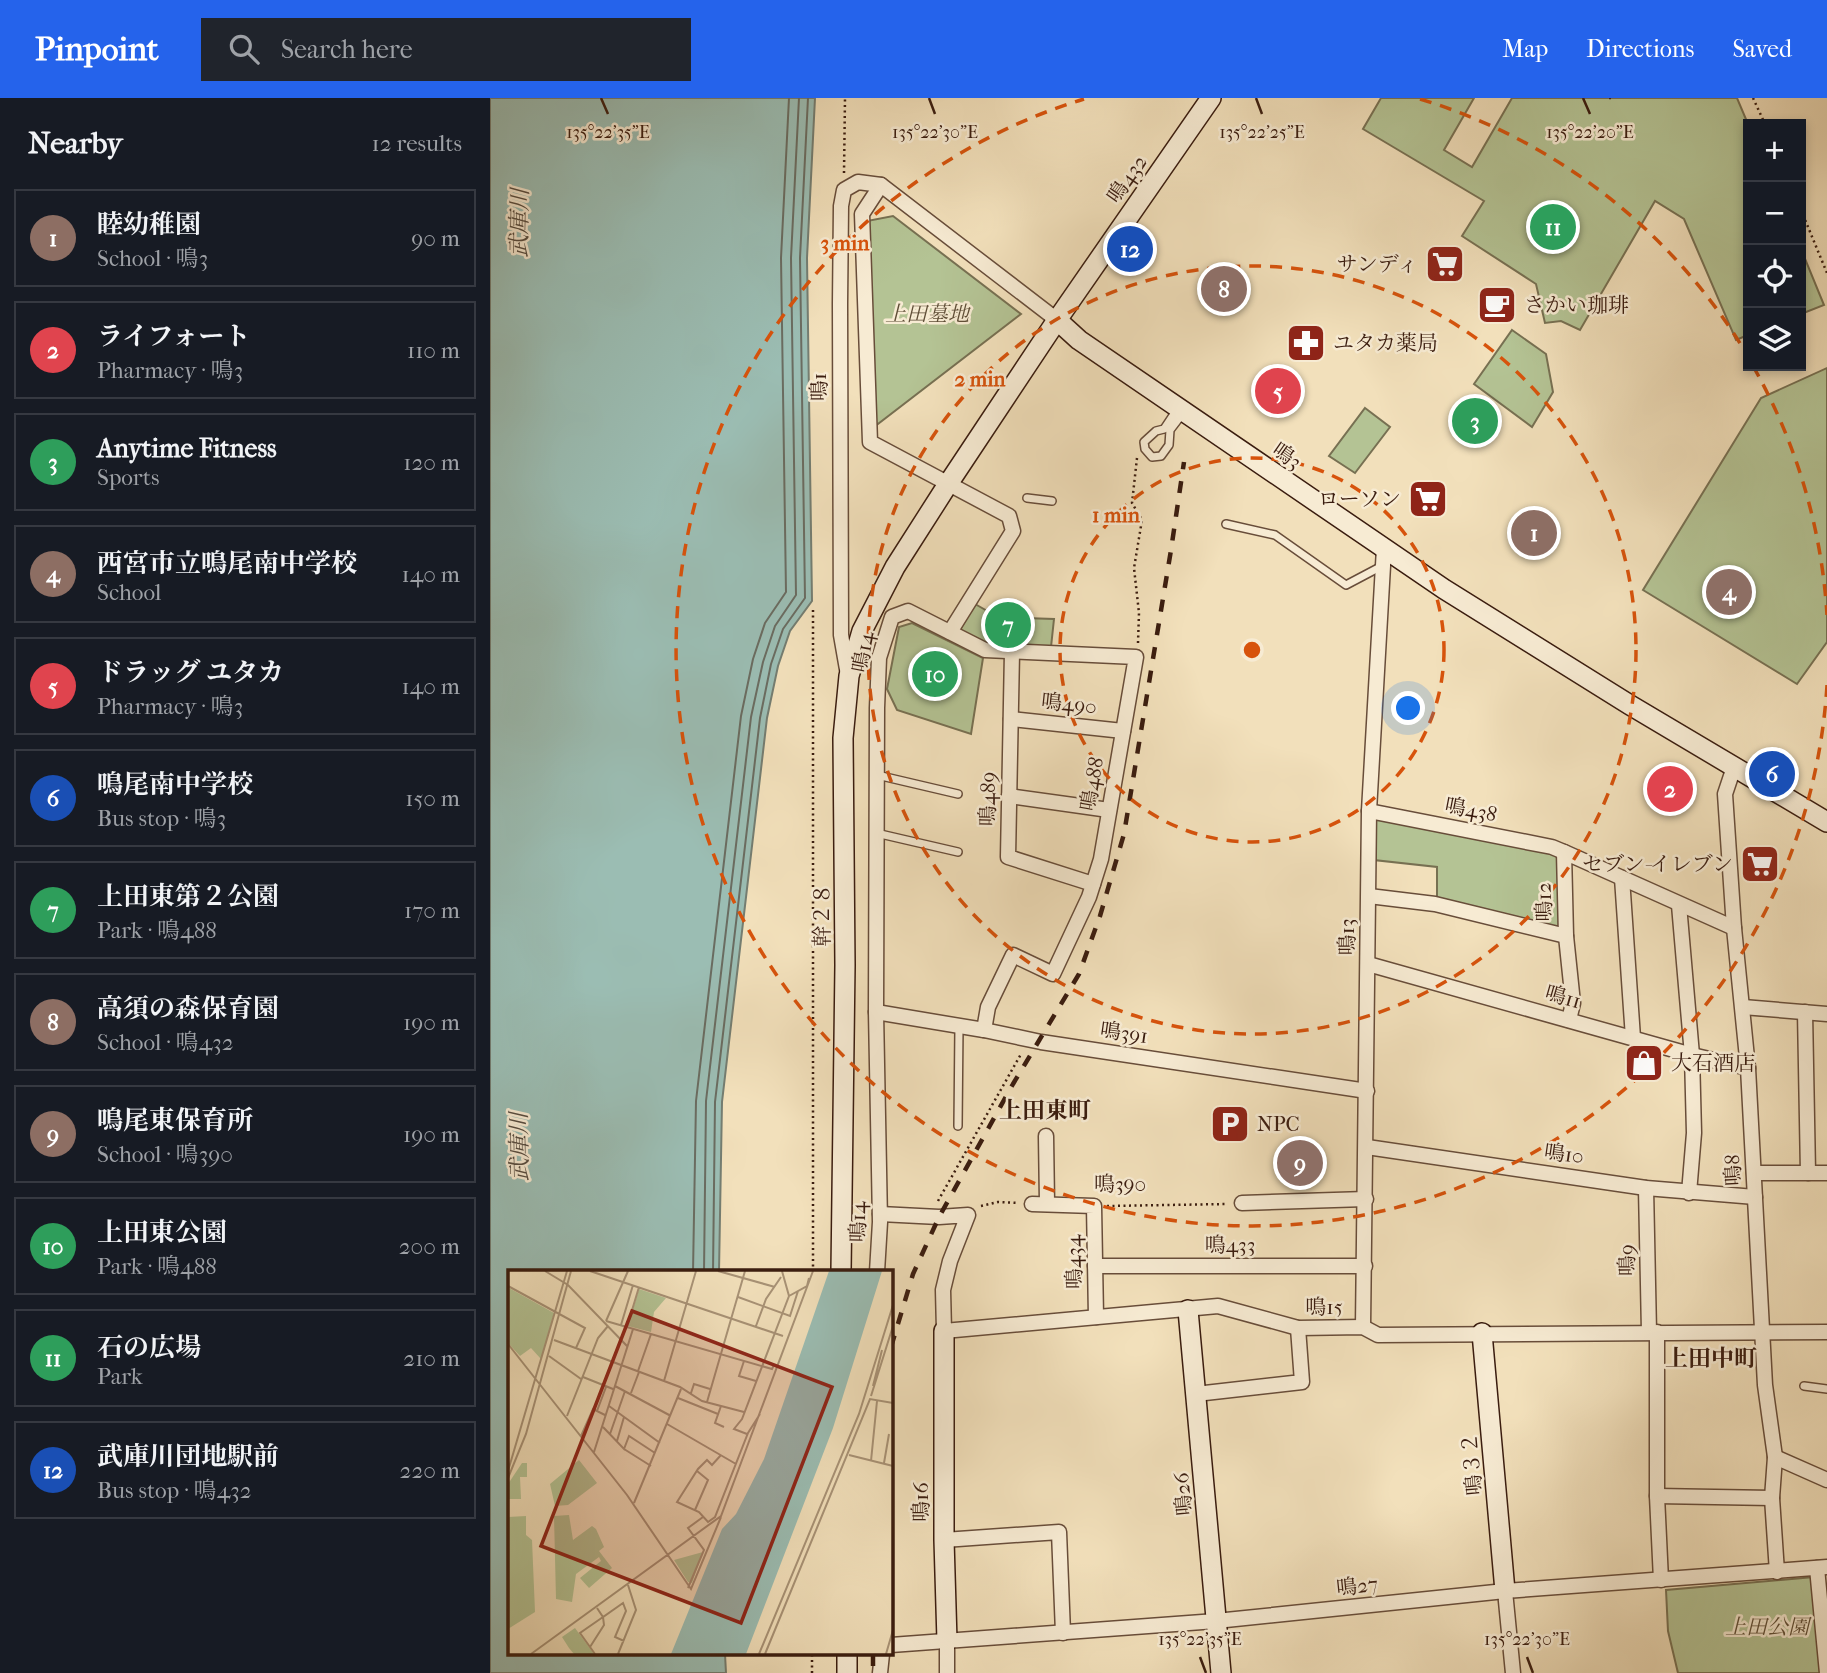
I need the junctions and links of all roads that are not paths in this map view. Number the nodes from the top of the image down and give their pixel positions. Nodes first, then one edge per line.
1 (1211, 98) edge
2 (881, 186) junction
3 (1057, 320) junction
4 (1181, 410) junction
5 (948, 484) junction
6 (1027, 498) dead end
7 (1052, 501) dead end
8 (1226, 524) dead end
9 (1383, 557) junction
10 (950, 632) junction
11 (1012, 652) junction
12 (849, 676) junction
13 (1011, 719) junction
14 (1123, 731) junction
15 (1734, 767) junction
16 (877, 775) junction
17 (958, 794) dead end
18 (1009, 796) junction
19 (1109, 810) junction
20 (1369, 811) junction
21 (1827, 822) edge
22 (876, 833) junction
23 (958, 852) dead end
24 (1564, 852) junction
25 (1622, 878) junction
26 (1093, 884) junction
27 (1369, 896) junction
28 (1679, 905) junction
29 (1734, 928) junction
30 (1566, 936) junction
31 (1368, 964) junction
32 (1743, 1007) junction
33 (876, 1012) junction
34 (1805, 1012) junction
35 (1827, 1014) edge
36 (1569, 1020) junction
37 (959, 1026) junction
38 (984, 1030) junction
39 (1633, 1038) junction
40 (1692, 1055) junction
41 (1748, 1068) junction
42 (1367, 1091) junction
43 (958, 1126) dead end
44 (1046, 1136) dead end
45 (1367, 1147) junction
46 (1754, 1173) junction
47 (1808, 1173) junction
48 (1827, 1174) edge
49 (1646, 1188) junction
50 (1689, 1193) junction
51 (1755, 1197) junction
52 (1366, 1199) junction
53 (1242, 1203) road end
54 (1094, 1206) joint
55 (880, 1213) junction
56 (1095, 1266) junction
57 (1365, 1266) junction
58 (841, 1270) edge
59 (877, 1270) edge
60 (1188, 1310) junction
61 (1096, 1317) junction
62 (1363, 1327) junction
63 (1298, 1328) junction
64 (1763, 1331) junction
65 (944, 1332) junction
66 (1653, 1332) junction
67 (1827, 1332) edge
68 (1482, 1334) junction
69 (1804, 1386) dead end
70 (1827, 1389) edge
71 (1196, 1394) junction
72 (1775, 1457) junction
73 (1827, 1480) edge
74 (1657, 1496) junction
75 (1773, 1498) junction
76 (944, 1540) junction
77 (1822, 1568) edge
78 (1777, 1572) junction
79 (1661, 1580) junction
80 (1505, 1591) junction
81 (1216, 1621) junction
82 (1063, 1633) junction
83 (947, 1641) junction
84 (892, 1645) edge
85 (947, 1673) edge
86 (1221, 1673) edge
87 (1513, 1673) edge
88 (1827, 1673) edge

1 - 3 street, 鳴432
2 - 3 street, 鳴3
2 - 5 street
2 - 12 street, 鳴1
3 - 4 street, 鳴3
3 - 5 street, 鳴432
4 - 4 lane
4 - 9 street, 鳴3
5 - 10 street
5 - 12 street, 幹２８
6 - 7 lane
8 - 9 lane
9 - 15 street, 鳴3
9 - 20 street, 鳴13
10 - 11 street
10 - 16 street, 鳴14
11 - 13 street, 鳴489
11 - 14 street, 鳴488
12 - 58 street, 幹２８
13 - 14 street, 鳴490
13 - 18 street, 鳴489
14 - 19 street, 鳴488
15 - 21 street, 鳴3
15 - 29 street, 鳴8
16 - 17 lane
16 - 22 street, 鳴14
18 - 19 street
18 - 26 street, 鳴489
19 - 26 street, 鳴488
20 - 24 street, 鳴438
20 - 27 street, 鳴13
22 - 23 lane
22 - 33 street, 鳴14
24 - 25 street, 鳴12
24 - 30 street, 鳴12
25 - 28 street, 鳴12
25 - 39 street
26 - 38 street, 鳴488
27 - 30 street, 鳴12
27 - 31 street, 鳴13
28 - 29 street, 鳴12
28 - 40 street
29 - 32 street, 鳴8
30 - 36 street
31 - 36 street, 鳴11
31 - 42 street, 鳴13
32 - 34 street
32 - 41 street, 鳴8
33 - 37 street, 鳴391
33 - 55 street, 鳴14
34 - 35 street
34 - 47 street
36 - 39 street, 鳴11
37 - 38 street, 鳴391
37 - 43 lane
38 - 42 street, 鳴391
39 - 40 street, 鳴11
40 - 41 street, 鳴11
40 - 50 street
41 - 46 street, 鳴8
42 - 45 street, 鳴13
44 - 54 street, 鳴390
45 - 49 street, 鳴10
45 - 52 street, 鳴13
46 - 47 street
46 - 51 street, 鳴8
47 - 48 street
49 - 50 street, 鳴10
49 - 66 street, 鳴9
50 - 51 street, 鳴10
51 - 64 street, 鳴8
52 - 53 street
52 - 57 street, 鳴13
54 - 56 street, 鳴434
55 - 59 street, 鳴14
55 - 65 street
56 - 57 street, 鳴433
56 - 61 street, 鳴434
57 - 62 street, 鳴13
60 - 61 street, 鳴15
60 - 63 street, 鳴15
60 - 71 street, 鳴26
61 - 65 street, 鳴15
62 - 63 street, 鳴15
62 - 68 street, 鳴15
63 - 71 street
64 - 66 street, 鳴15
64 - 67 street, 鳴15
64 - 72 street, 鳴8
65 - 76 street, 鳴16
66 - 68 street, 鳴15
66 - 74 street, 鳴9
68 - 80 street, 鳴３２
69 - 70 lane
71 - 81 street, 鳴26
72 - 73 street
72 - 75 street, 鳴8
74 - 75 street
74 - 79 street, 鳴9
75 - 78 street, 鳴8
76 - 82 street
76 - 83 street, 鳴16
77 - 78 street, 鳴27
77 - 88 street
78 - 79 street, 鳴27
79 - 80 street, 鳴27
80 - 81 street, 鳴27
80 - 87 street
81 - 82 street, 鳴27
81 - 86 street, 鳴26
82 - 83 street, 鳴27
83 - 84 street, 鳴27
83 - 85 street, 鳴16

